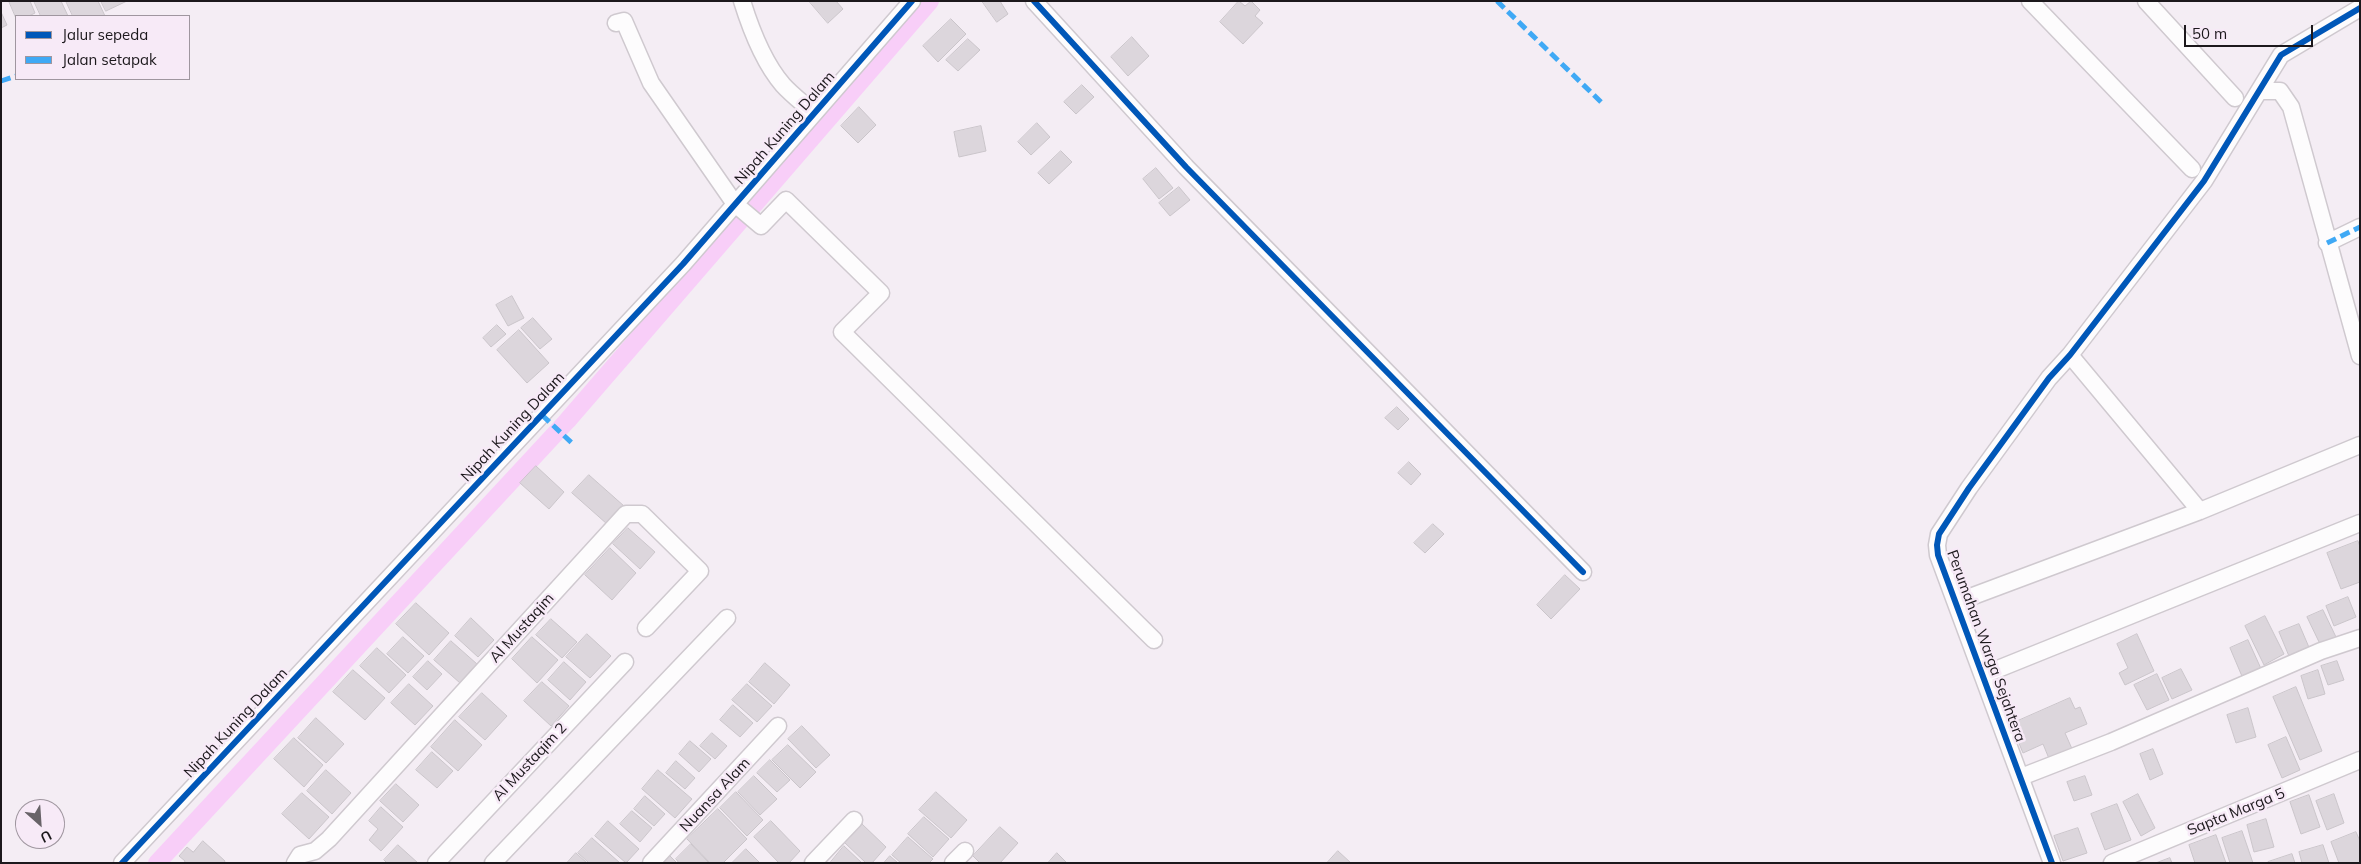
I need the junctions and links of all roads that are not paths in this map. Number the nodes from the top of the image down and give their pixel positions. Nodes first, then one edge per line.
1 (742, 1) edge
2 (912, 1) edge
3 (1034, 1) edge
4 (2030, 1) edge
5 (2146, 1) edge
6 (2360, 8) edge
7 (616, 24) dead end
8 (2260, 91) junction
9 (2235, 98) dead end
10 (814, 113) junction
11 (2192, 168) dead end
12 (738, 205) junction
13 (2360, 227) edge
14 (2327, 243) junction
15 (2070, 355) junction
16 (2360, 356) edge
17 (2360, 445) edge
18 (2200, 511) junction
19 (2360, 523) edge
20 (1583, 572) dead end
21 (1957, 602) junction
22 (727, 618) dead end
23 (646, 628) dead end
24 (2360, 638) edge
25 (1154, 640) dead end
26 (625, 662) dead end
27 (1984, 675) junction
28 (778, 726) dead end
29 (2360, 760) edge
30 (2021, 777) junction
31 (854, 820) dead end
32 (965, 851) dead end
33 (122, 863) edge
34 (295, 863) edge
35 (436, 863) edge
36 (493, 863) edge
37 (651, 863) edge
38 (813, 863) edge
39 (953, 863) edge
40 (2052, 863) edge
41 (2112, 863) edge

1 - 10 street
2 - 10 street, Nipah Kuning Dalam
3 - 20 street
4 - 11 street
5 - 9 street
6 - 8 street, Perumahan Warga Sejahtera
7 - 12 street
8 - 14 street
8 - 15 street, Perumahan Warga Sejahtera
10 - 12 street, Nipah Kuning Dalam
12 - 25 street
12 - 33 street, Nipah Kuning Dalam
13 - 14 street
14 - 16 street
15 - 18 street
15 - 21 street, Perumahan Warga Sejahtera
17 - 18 street
18 - 21 street
19 - 27 street
21 - 27 street, Perumahan Warga Sejahtera
22 - 36 street
23 - 34 street, Al Mustaqim
24 - 30 street
26 - 35 street, Al Mustaqim 2
27 - 30 street, Perumahan Warga Sejahtera
28 - 37 street, Nuansa Alam
29 - 41 street, Sapta Marga 5
30 - 40 street, Perumahan Warga Sejahtera
31 - 38 street
32 - 39 street

